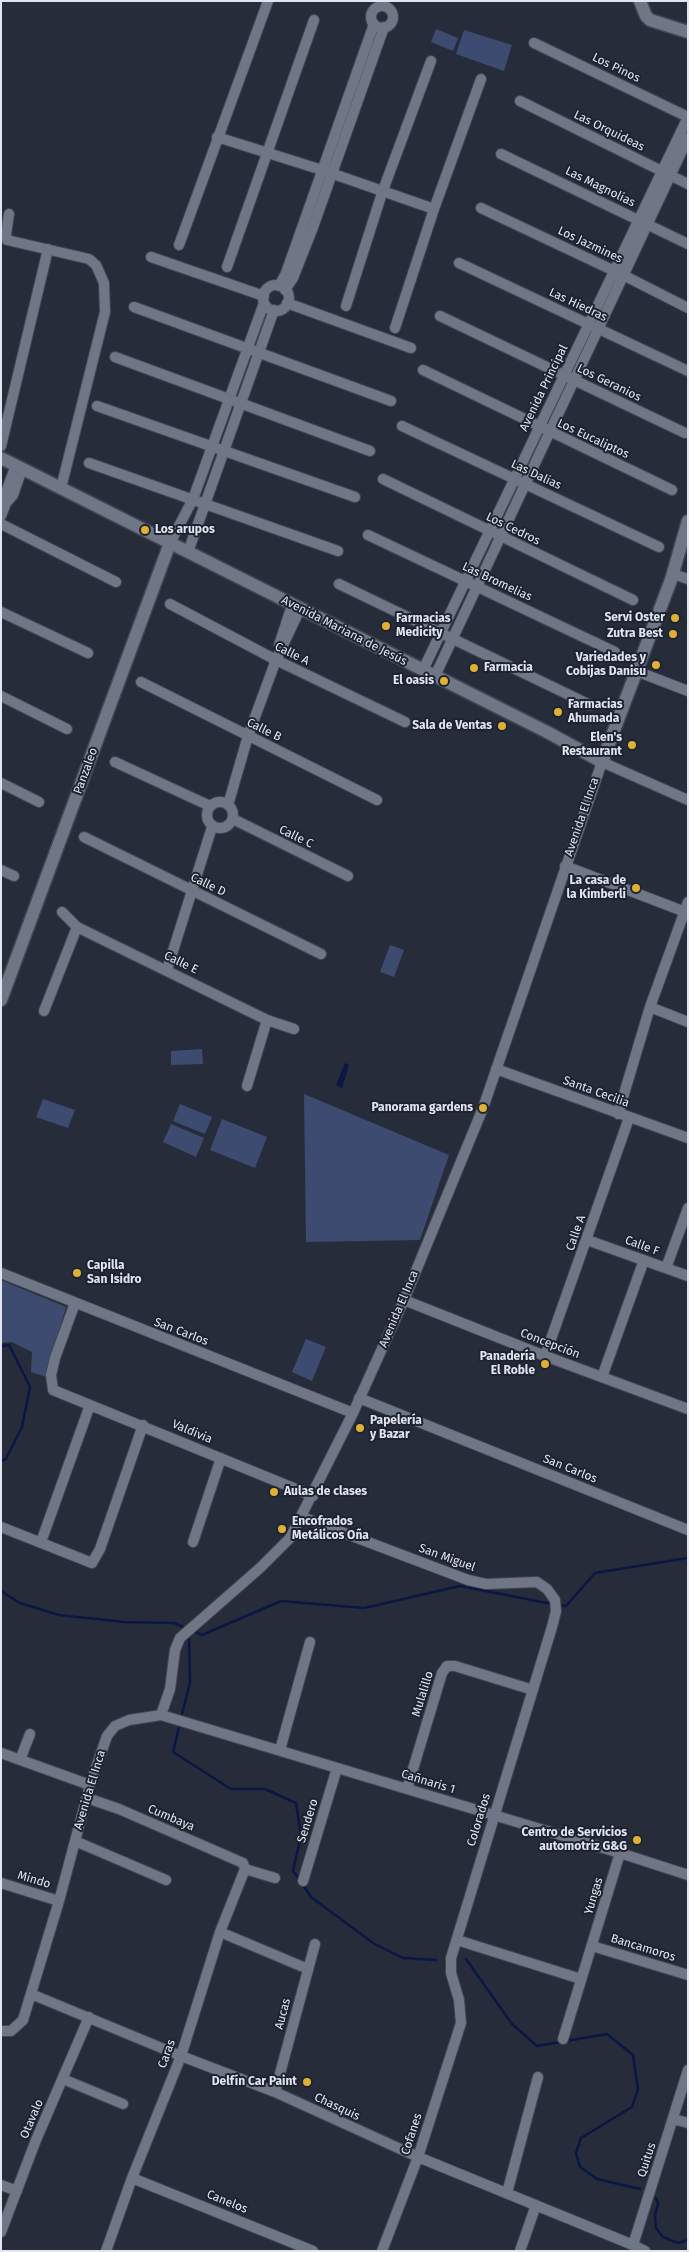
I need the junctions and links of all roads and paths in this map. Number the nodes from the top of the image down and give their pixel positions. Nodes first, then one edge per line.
1 (268, 1) edge
2 (640, 1) edge
3 (314, 20) dead end
4 (374, 24) junction
5 (384, 27) junction
6 (688, 32) edge
7 (534, 43) dead end
8 (431, 61) dead end
9 (481, 80) dead end
10 (520, 101) dead end
11 (344, 105) junction
12 (355, 108) junction
13 (688, 117) edge
14 (217, 137) junction
15 (688, 138) edge
16 (268, 153) junction
17 (501, 154) dead end
18 (322, 170) junction
19 (667, 173) junction
20 (332, 174) junction
21 (688, 184) edge
22 (382, 193) junction
23 (481, 208) dead end
24 (434, 210) junction
25 (9, 214) dead end
26 (643, 222) junction
27 (307, 228) junction
28 (688, 244) edge
29 (179, 245) dead end
30 (48, 249) junction
31 (151, 257) dead end
32 (458, 262) dead end
33 (227, 266) dead end
34 (619, 273) junction
35 (282, 288) junction
36 (264, 299) junction
37 (287, 303) junction
38 (346, 306) dead end
39 (134, 308) dead end
40 (688, 308) edge
41 (274, 310) junction
42 (440, 316) dead end
43 (593, 326) junction
44 (395, 328) dead end
45 (410, 348) dead end
46 (247, 349) junction
47 (258, 352) junction
48 (115, 357) dead end
49 (423, 370) dead end
50 (688, 371) edge
51 (569, 378) junction
52 (228, 399) junction
53 (391, 401) dead end
54 (241, 403) junction
55 (96, 406) dead end
56 (402, 426) dead end
57 (544, 429) junction
58 (685, 433) dead end
59 (1, 446) edge
60 (212, 447) junction
61 (224, 451) junction
62 (370, 451) dead end
63 (1, 458) edge
64 (89, 462) dead end
65 (19, 467) junction
66 (383, 479) dead end
67 (514, 479) junction
68 (524, 484) junction
69 (61, 488) junction
70 (672, 490) dead end
71 (355, 497) dead end
72 (193, 499) junction
73 (206, 503) junction
74 (1, 516) edge
75 (688, 520) edge
76 (1, 524) edge
77 (489, 531) junction
78 (368, 535) dead end
79 (500, 536) junction
80 (170, 543) junction
81 (659, 547) dead end
82 (338, 551) dead end
83 (188, 552) junction
84 (673, 574) junction
85 (688, 579) edge
86 (465, 581) junction
87 (116, 582) dead end
88 (339, 584) dead end
89 (476, 586) junction
90 (633, 600) dead end
91 (170, 604) dead end
92 (296, 607) junction
93 (1, 612) edge
94 (440, 632) junction
95 (451, 638) junction
96 (615, 652) dead end
97 (88, 653) dead end
98 (276, 660) junction
99 (423, 670) junction
100 (636, 671) junction
101 (435, 676) junction
102 (141, 682) dead end
103 (688, 691) edge
104 (1, 696) edge
105 (590, 705) dead end
106 (405, 722) dead end
107 (67, 729) dead end
108 (248, 736) junction
109 (115, 762) dead end
110 (602, 762) junction
111 (1, 783) edge
112 (377, 800) dead end
113 (688, 800) edge
114 (39, 802) dead end
115 (228, 805) junction
116 (210, 806) junction
117 (232, 819) junction
118 (212, 827) junction
119 (84, 837) dead end
120 (565, 866) junction
121 (1, 870) edge
122 (14, 876) dead end
123 (348, 876) dead end
124 (192, 891) junction
125 (687, 909) edge
126 (62, 912) dead end
127 (77, 927) junction
128 (321, 954) dead end
129 (167, 970) junction
130 (1, 1000) edge
131 (650, 1007) junction
132 (44, 1011) dead end
133 (267, 1020) junction
134 (688, 1022) edge
135 (294, 1029) dead end
136 (496, 1068) junction
137 (247, 1086) dead end
138 (618, 1114) junction
139 (629, 1118) junction
140 (688, 1138) edge
141 (688, 1208) edge
142 (587, 1240) junction
143 (644, 1260) junction
144 (666, 1268) junction
145 (1, 1273) edge
146 (688, 1276) edge
147 (404, 1300) junction
148 (75, 1303) junction
149 (545, 1356) junction
150 (602, 1377) junction
151 (359, 1398) junction
152 (90, 1404) junction
153 (688, 1408) edge
154 (353, 1413) junction
155 (143, 1425) junction
156 (221, 1458) junction
157 (313, 1496) junction
158 (302, 1517) junction
159 (1, 1527) edge
160 (688, 1530) edge
161 (41, 1542) junction
162 (193, 1542) dead end
163 (552, 1627) joint
164 (310, 1642) dead end
165 (533, 1690) junction
166 (166, 1716) junction
167 (30, 1734) dead end
168 (280, 1750) junction
169 (3, 1754) edge
170 (20, 1760) junction
171 (1, 1765) edge
172 (338, 1768) junction
173 (90, 1785) junction
174 (407, 1789) junction
175 (87, 1798) junction
176 (493, 1815) junction
177 (75, 1841) junction
178 (620, 1853) junction
179 (244, 1866) junction
180 (688, 1875) edge
181 (275, 1878) dead end
182 (166, 1880) dead end
183 (303, 1881) dead end
184 (1, 1883) edge
185 (60, 1901) junction
186 (220, 1932) junction
187 (457, 1940) junction
188 (315, 1944) dead end
189 (592, 1946) junction
190 (308, 1969) junction
191 (688, 1975) edge
192 (580, 1980) junction
193 (31, 1994) junction
194 (89, 2017) junction
195 (462, 2023) joint
196 (1, 2031) edge
197 (563, 2039) dead end
198 (181, 2056) junction
199 (688, 2070) edge
200 (538, 2076) dead end
201 (63, 2079) junction
202 (275, 2092) junction
203 (123, 2104) dead end
204 (673, 2119) junction
205 (688, 2123) edge
206 (418, 2157) junction
207 (132, 2178) junction
208 (1, 2185) edge
209 (17, 2191) junction
210 (507, 2194) junction
211 (536, 2205) junction
212 (1, 2232) edge
213 (632, 2245) junction
214 (106, 2251) edge
215 (313, 2251) edge
216 (382, 2251) edge
217 (520, 2251) edge
218 (645, 2251) edge

1 - 14 street
2 - 6 street
3 - 16 street
4 - 5 street
4 - 5 street
4 - 11 street
5 - 12 street
7 - 13 street, Los Pinos
8 - 22 street
9 - 24 street
10 - 19 street, Las Orquideas
11 - 12 street
11 - 18 street
12 - 20 street
13 - 19 street, Avenida Principal
14 - 16 street
14 - 29 street
15 - 19 street, Avenida Principal
16 - 18 street
16 - 33 street
17 - 26 street, Las Magnolias
18 - 20 street
18 - 27 street
19 - 21 street, Las Orquideas
19 - 26 street, Avenida Principal
20 - 22 street
20 - 27 street
22 - 24 street
22 - 38 street
23 - 34 street, Los Jazmines
24 - 44 street
25 - 30 street
26 - 28 street, Las Magnolias
26 - 34 street, Avenida Principal
27 - 35 street
30 - 59 street
30 - 69 street
31 - 36 street
32 - 43 street, Las Hiedras
34 - 40 street, Los Jazmines
34 - 43 street, Avenida Principal
35 - 36 street
35 - 37 street
36 - 41 street
36 - 46 street
37 - 41 street
37 - 45 street
39 - 46 street
41 - 47 street
42 - 51 street, Los Geranios
43 - 50 street, Las Hiedras
43 - 51 street, Avenida Principal
46 - 47 street
46 - 52 street
47 - 53 street
47 - 54 street
48 - 52 street
49 - 57 street, Los Eucaliptos
51 - 57 street, Avenida Principal
51 - 58 street, Los Geranios
52 - 54 street
52 - 60 street
54 - 61 street
54 - 62 street
55 - 60 street
56 - 67 street, Las Dalias
57 - 67 street, Avenida Principal
57 - 68 street, Avenida Principal
57 - 70 street, Los Eucaliptos
60 - 61 street
60 - 72 street
61 - 71 street
61 - 73 street
63 - 65 street, Avenida Mariana de Jesús
64 - 72 street
65 - 69 street, Avenida Mariana de Jesús
65 - 74 street
66 - 77 street, Los Cedros
67 - 68 street, Las Dalias
67 - 77 street, Avenida Principal
68 - 79 street, Avenida Principal
68 - 81 street, Las Dalias
69 - 80 street, Avenida Mariana de Jesús
72 - 73 street
72 - 80 street
73 - 82 street
73 - 83 street
75 - 84 street, Avenida El Inca
76 - 87 street
77 - 79 street, Los Cedros
77 - 86 street, Avenida Principal
78 - 86 street, Las Bromelias
79 - 89 street, Avenida Principal
79 - 90 street, Los Cedros
80 - 83 street, Avenida Mariana de Jesús
80 - 130 street, Panzaleo
83 - 92 street, Avenida Mariana de Jesús
84 - 85 street
84 - 100 street, Avenida El Inca
86 - 89 street, Las Bromelias
86 - 94 street, Avenida Principal
88 - 94 street
89 - 95 street, Avenida Principal
89 - 96 street, Las Bromelias
91 - 98 street, Calle A
92 - 98 street
92 - 99 street, Avenida Mariana de Jesús
93 - 97 street
94 - 95 street
94 - 99 street, Avenida Principal
95 - 101 street, Avenida Principal
95 - 105 street
98 - 106 street, Calle A
98 - 108 street
99 - 101 street, Avenida Mariana de Jesús
100 - 103 street
100 - 110 street, Avenida El Inca
101 - 110 street, Avenida Mariana de Jesús
102 - 108 street, Calle B
104 - 107 street
108 - 112 street, Calle B
108 - 115 street
109 - 116 street
110 - 113 street, Avenida Mariana de Jesús
110 - 120 street, Avenida El Inca
111 - 114 street
115 - 116 street
115 - 117 street
116 - 118 street
117 - 118 street
117 - 123 street, Calle C
118 - 124 street
119 - 124 street, Calle D
120 - 125 street
120 - 136 street, Avenida El Inca
121 - 122 street
124 - 128 street, Calle D
124 - 129 street
125 - 131 street
126 - 127 street, Calle E
127 - 129 street, Calle E
127 - 132 street
129 - 133 street, Calle E
131 - 134 street
131 - 138 street
133 - 135 street, Calle E
133 - 137 street
136 - 138 street, Santa Cecilia
136 - 147 street, Avenida El Inca
138 - 139 street, Santa Cecilia
139 - 140 street, Santa Cecilia
139 - 142 street, Calle A
141 - 144 street
142 - 143 street, Calle F
142 - 149 street, Calle A
143 - 144 street, Calle F
143 - 150 street
144 - 146 street, Calle F
145 - 148 street, San Carlos
147 - 149 street, Concepción
147 - 151 street, Avenida El Inca
148 - 152 street, Valdivia
148 - 154 street, San Carlos
149 - 150 street, Concepción
150 - 153 street, Concepción
151 - 154 street, Avenida El Inca
151 - 160 street, San Carlos
152 - 155 street, Valdivia
152 - 161 street
154 - 157 street, Avenida El Inca
155 - 156 street, Valdivia
155 - 161 street
156 - 157 street, Valdivia
156 - 162 street
157 - 158 street, Avenida El Inca
158 - 163 street, San Miguel
158 - 166 street, Avenida El Inca
159 - 161 street
163 - 165 street, Colorados
164 - 168 street
165 - 174 street, Mulalillo
165 - 176 street, Colorados
166 - 168 street, Cañnaris 1
166 - 173 street, Avenida El Inca
167 - 170 street
168 - 172 street, Cañnaris 1
169 - 170 street
169 - 171 street
170 - 173 street
172 - 174 street, Cañnaris 1
172 - 183 street, Sendero
173 - 175 street, Avenida El Inca
174 - 176 street, Cañnaris 1
175 - 177 street, Avenida El Inca
175 - 179 street, Cumbaya
176 - 178 street, Cañnaris 1
176 - 187 street, Colorados
177 - 182 street
177 - 185 street, Avenida El Inca
178 - 180 street, Cañnaris 1
178 - 189 street, Yungas
179 - 181 street, Cumbaya
179 - 186 street, Caras
184 - 185 street, Mindo
185 - 193 street, Avenida El Inca
186 - 190 street
186 - 198 street, Caras
187 - 192 street
187 - 195 street, Colorados
188 - 190 street, Aucas
189 - 191 street, Bancamoros
189 - 192 street, Yungas
190 - 202 street, Aucas
192 - 197 street, Yungas
193 - 194 street, Chasquis
193 - 196 street, Avenida El Inca
194 - 198 street, Chasquis
194 - 201 street, Otavalo
195 - 206 street, Cofanes
198 - 202 street, Chasquis
198 - 207 street, Caras
199 - 204 street, Quitus
200 - 210 street
201 - 203 street
201 - 209 street, Otavalo
202 - 206 street, Chasquis
204 - 205 street
204 - 213 street, Quitus
206 - 210 street, Chasquis
206 - 216 street, Cofanes
207 - 214 street, Caras
207 - 215 street, Canelos
208 - 209 street
209 - 212 street, Otavalo
210 - 211 street, Chasquis
211 - 213 street, Chasquis
211 - 217 street
213 - 218 street

